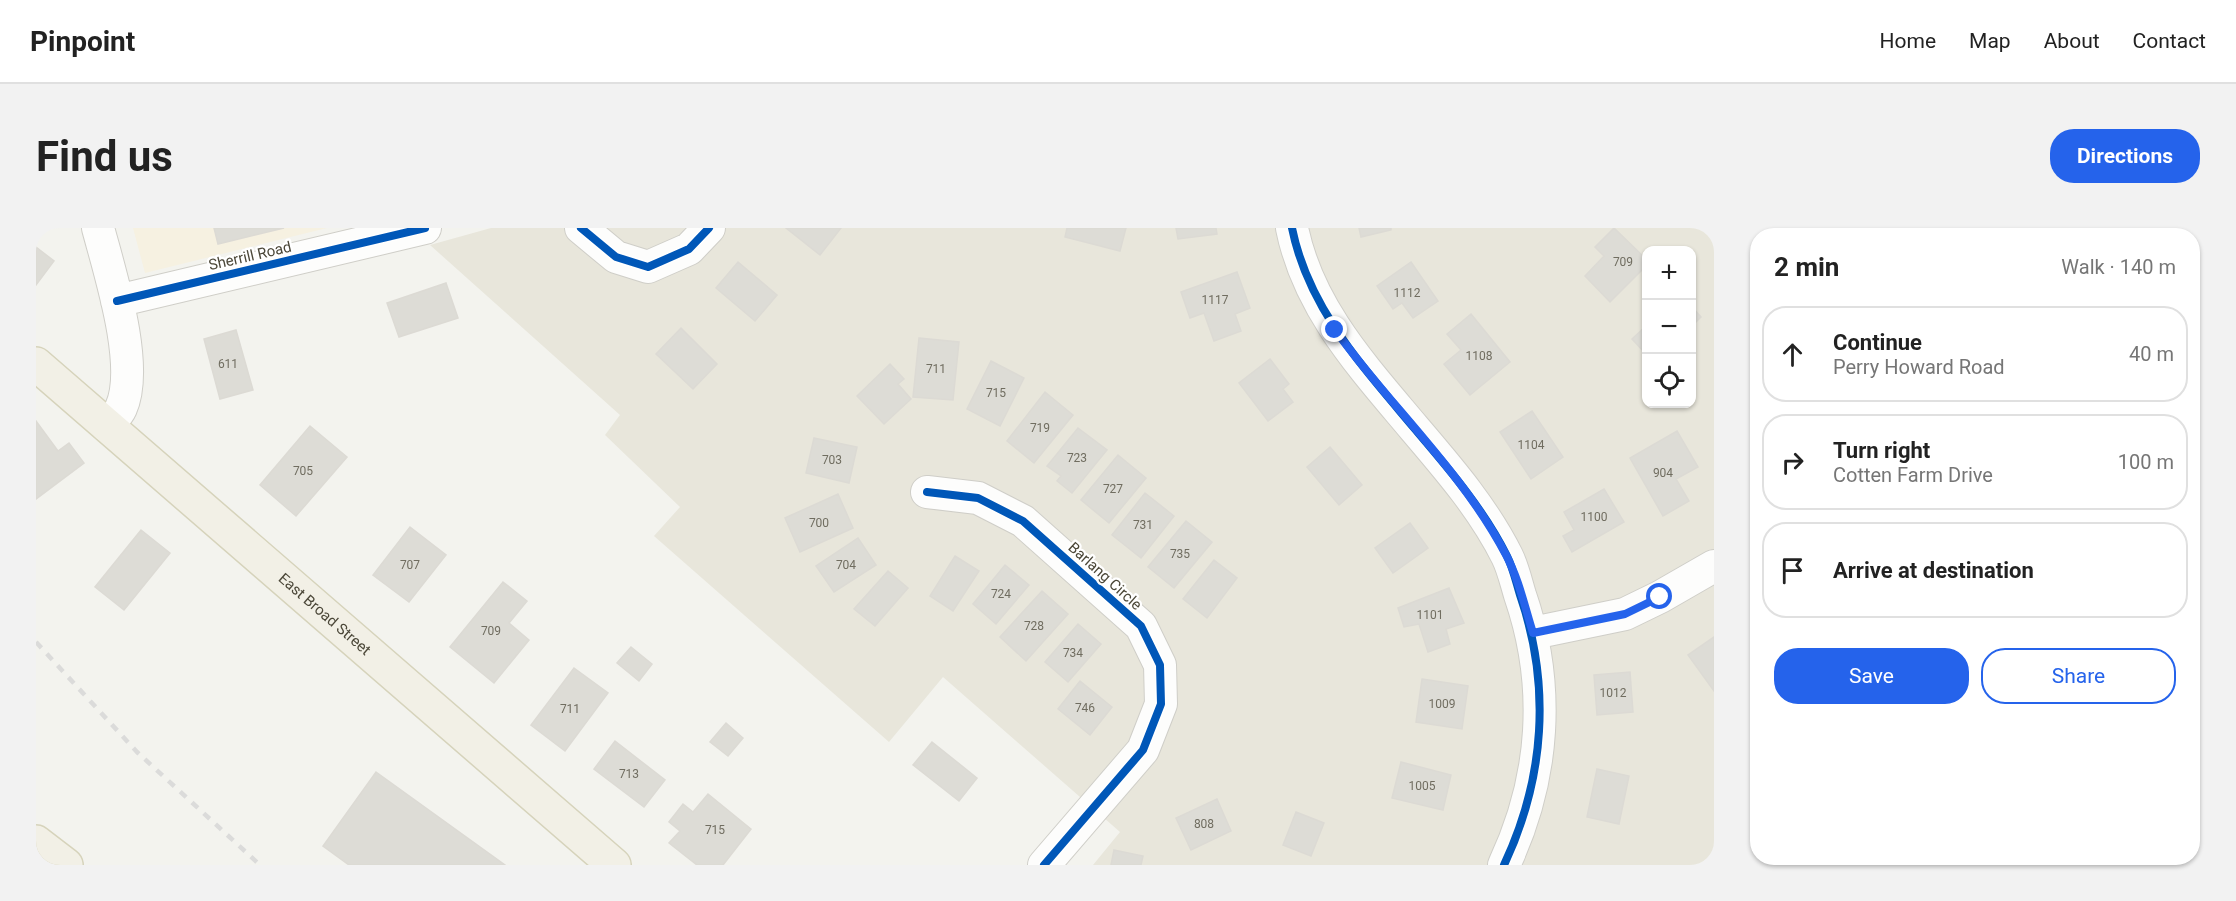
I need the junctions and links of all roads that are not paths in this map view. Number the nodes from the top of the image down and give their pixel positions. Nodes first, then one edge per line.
1 (98, 228) edge
2 (425, 228) edge
3 (581, 228) edge
4 (709, 228) edge
5 (1292, 228) edge
6 (117, 301) junction
7 (36, 364) edge
8 (106, 426) junction
9 (927, 492) dead end
10 (1714, 566) edge
11 (1533, 633) junction
12 (36, 842) edge
13 (66, 865) edge
14 (614, 865) edge
15 (1044, 865) edge
16 (1504, 865) edge

1 - 6 street
2 - 6 street, Sherrill Road
3 - 4 street
5 - 11 street
6 - 8 street
7 - 8 main road, East Broad Street
8 - 14 main road, East Broad Street
9 - 15 street, Barlang Circle
10 - 11 street
11 - 16 street
12 - 13 main road

